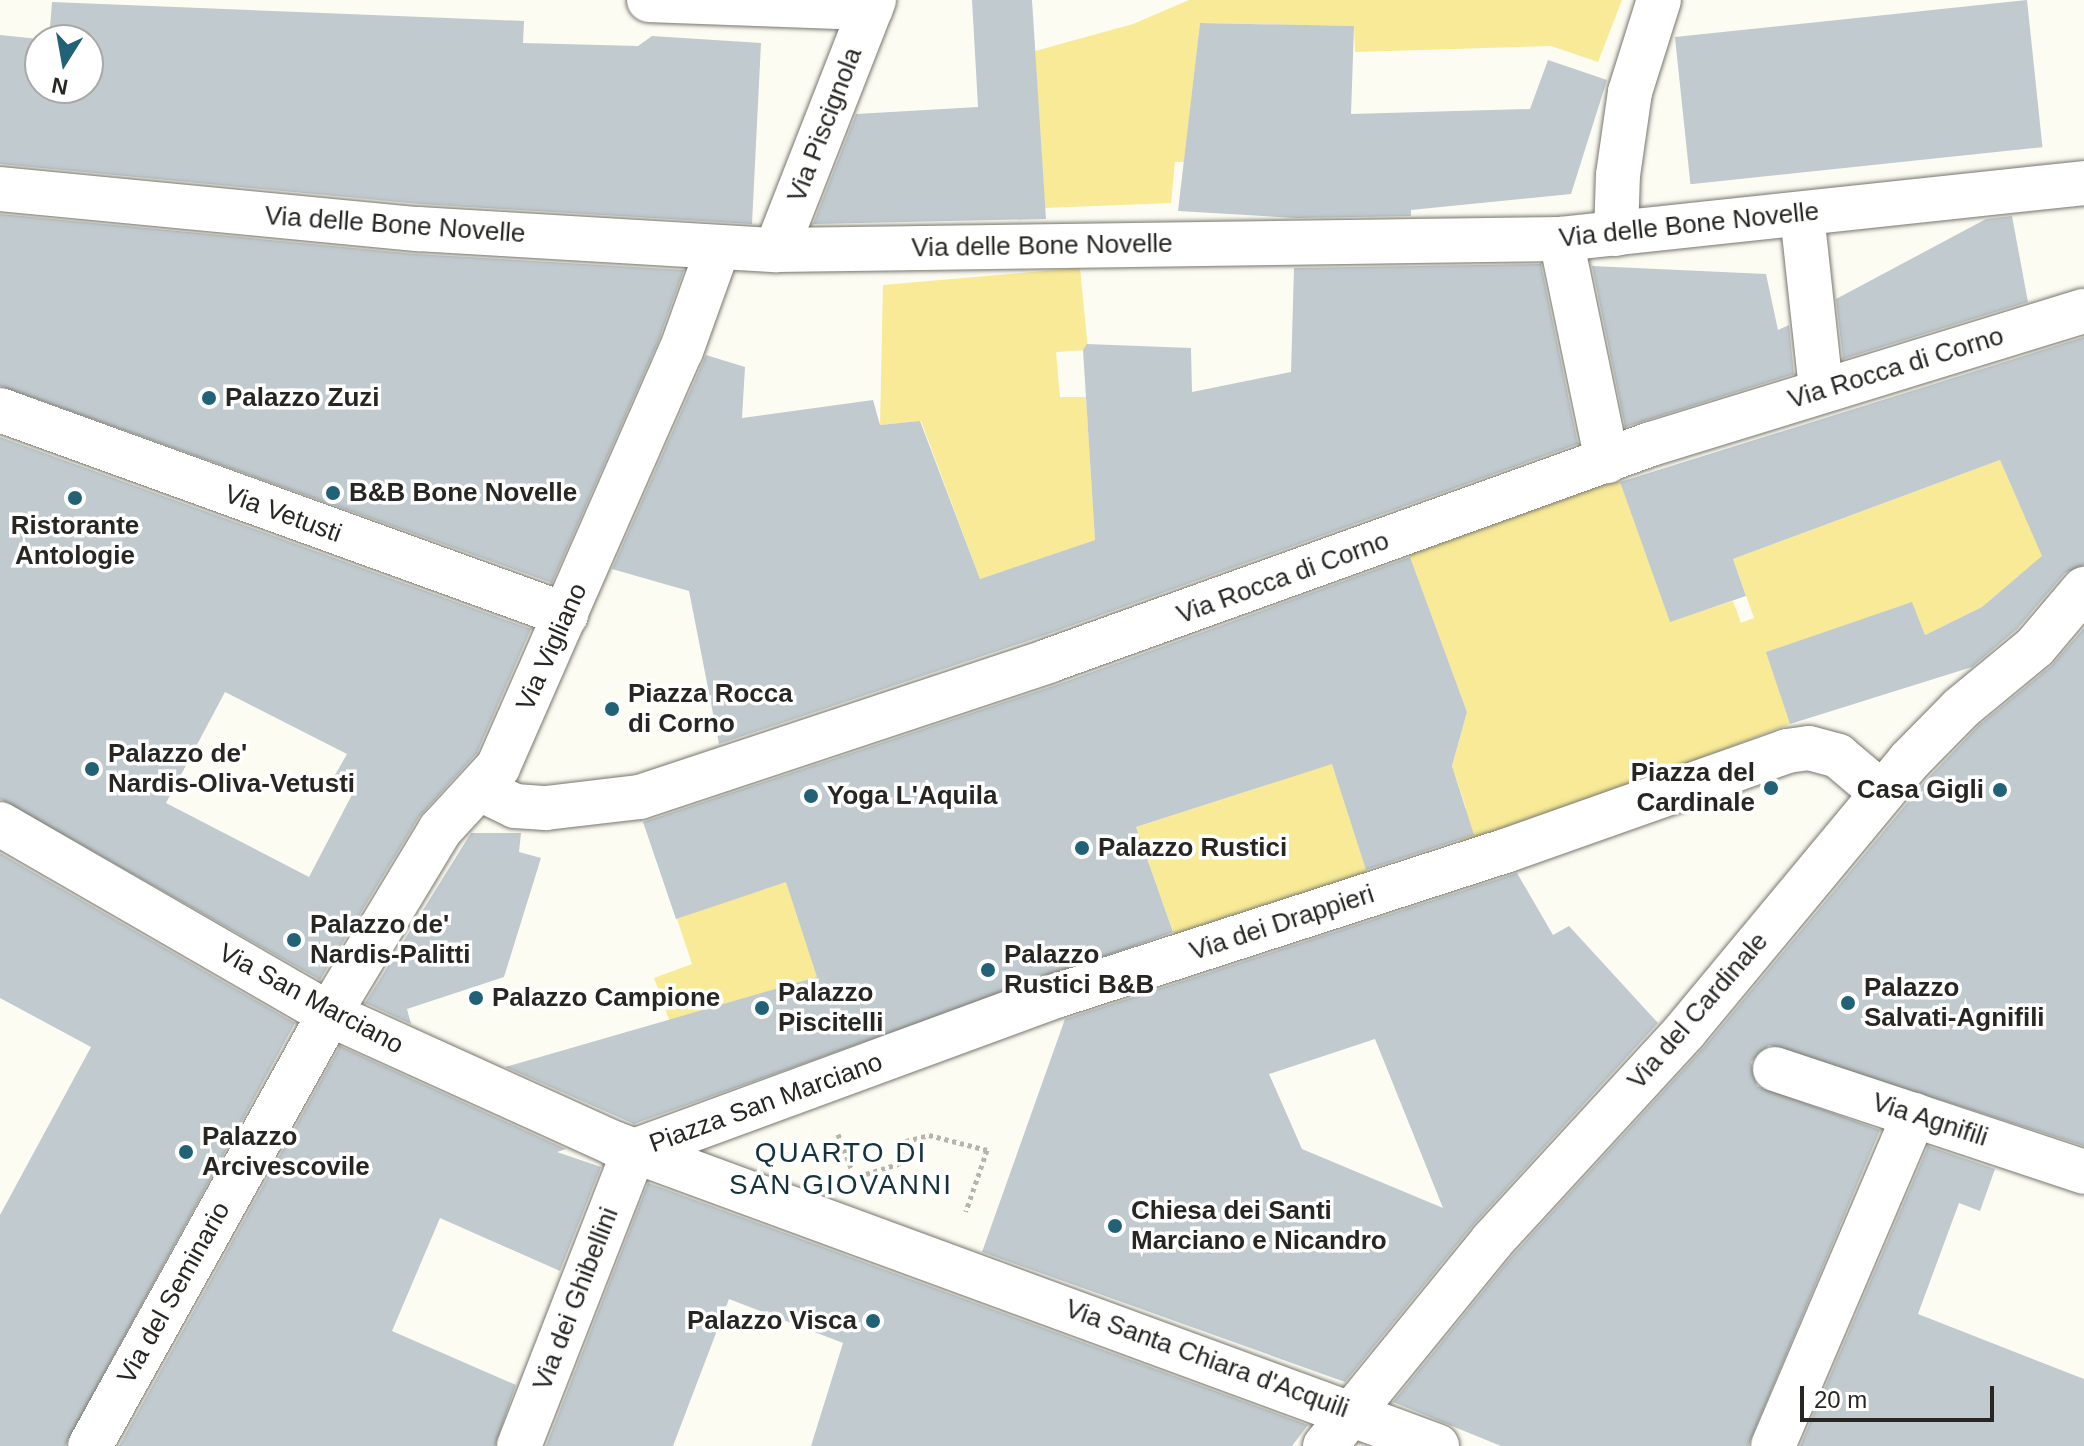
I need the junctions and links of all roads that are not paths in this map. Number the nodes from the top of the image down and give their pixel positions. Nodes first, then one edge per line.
1 (649, 0) edge
2 (1659, 0) edge
3 (872, 4) edge
4 (2084, 183) edge
5 (0, 189) edge
6 (1802, 214) junction
7 (1616, 234) junction
8 (1561, 239) junction
9 (718, 248) junction
10 (776, 250) junction
11 (2084, 311) edge
12 (1821, 390) junction
13 (0, 410) edge
14 (1607, 461) junction
15 (2084, 589) edge
16 (566, 615) junction
17 (480, 789) junction
18 (1882, 793) junction
19 (0, 824) edge
20 (1059, 995) joint
21 (329, 1014) junction
22 (1775, 1069) dead end
23 (1914, 1115) junction
24 (634, 1151) junction
25 (2084, 1172) edge
26 (962, 1270) joint
27 (1351, 1411) junction
28 (90, 1446) edge
29 (519, 1446) edge
30 (1325, 1446) edge
31 (1437, 1446) edge
32 (1773, 1446) edge

1 - 3 street
2 - 7 street
3 - 10 street, Via Piscignola
4 - 6 street, Via delle Bone Novelle
5 - 9 street, Via delle Bone Novelle
6 - 7 street, Via delle Bone Novelle
6 - 12 street
7 - 8 street, Via delle Bone Novelle
8 - 10 street, Via delle Bone Novelle
8 - 14 street
9 - 10 street, Via delle Bone Novelle
9 - 16 street, Via Vigliano
11 - 12 street, Via Rocca di Corno
12 - 14 street, Via Rocca di Corno
13 - 16 street, Via Vetusti
14 - 17 street, Via Rocca di Corno
15 - 18 street, Via del Cardinale
16 - 17 street, Via Vigliano
17 - 21 street, Via Vigliano
18 - 20 street, Via dei Drappieri
18 - 27 street, Via del Cardinale
19 - 21 street, Via San Marciano
20 - 24 street, Piazza San Marciano
21 - 24 street, Via San Marciano
21 - 28 street, Via del Seminario
22 - 23 street, Via Agnifili
23 - 25 street, Via Agnifili
23 - 32 street
24 - 26 street, Piazza San Marciano
24 - 29 street, Via dei Ghibellini
26 - 27 street, Via Santa Chiara d'Acquili
27 - 30 street, Via del Cardinale
27 - 31 street, Via Santa Chiara d'Acquili

